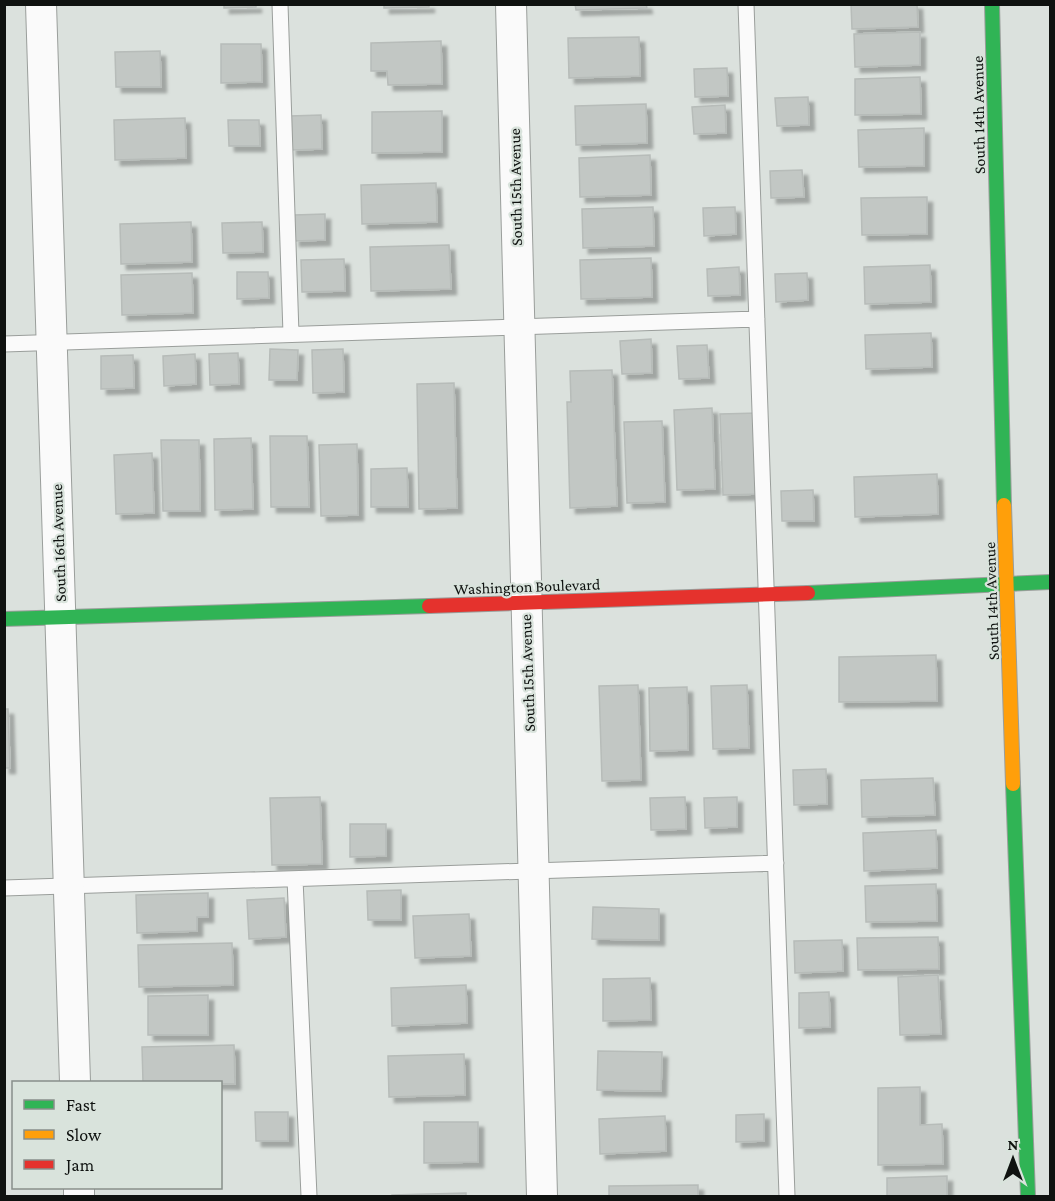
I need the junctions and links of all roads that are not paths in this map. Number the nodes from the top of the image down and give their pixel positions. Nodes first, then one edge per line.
1 (41, 4) edge
2 (279, 4) edge
3 (511, 4) edge
4 (746, 4) edge
5 (992, 4) edge
6 (757, 319) junction
7 (518, 327) junction
8 (291, 334) junction
9 (52, 342) junction
10 (4, 344) edge
11 (1050, 582) edge
12 (1006, 583) junction
13 (766, 595) junction
14 (525, 602) junction
15 (60, 617) junction
16 (4, 619) edge
17 (776, 862) junction
18 (532, 871) junction
19 (296, 879) junction
20 (69, 886) junction
21 (4, 888) edge
22 (75, 1081) edge
23 (309, 1197) edge
24 (542, 1197) edge
25 (787, 1197) edge
26 (1028, 1197) edge

1 - 9 street, South 16th Avenue
2 - 8 lane
3 - 7 street, South 15th Avenue
4 - 6 lane
5 - 12 street, South 14th Avenue
6 - 7 lane
6 - 13 lane
7 - 8 lane
7 - 14 street, South 15th Avenue
8 - 9 lane
9 - 10 lane
9 - 15 street, South 16th Avenue
11 - 12 street, Washington Boulevard
12 - 13 street, Washington Boulevard
12 - 26 street, South 14th Avenue
13 - 14 street, Washington Boulevard
13 - 17 lane
14 - 15 street, Washington Boulevard
14 - 18 street, South 15th Avenue
15 - 16 street, Washington Boulevard
15 - 20 street, South 16th Avenue
17 - 18 lane
17 - 25 lane
18 - 19 lane
18 - 24 street, South 15th Avenue
19 - 20 lane
19 - 23 lane
20 - 21 lane
20 - 22 street, South 16th Avenue

